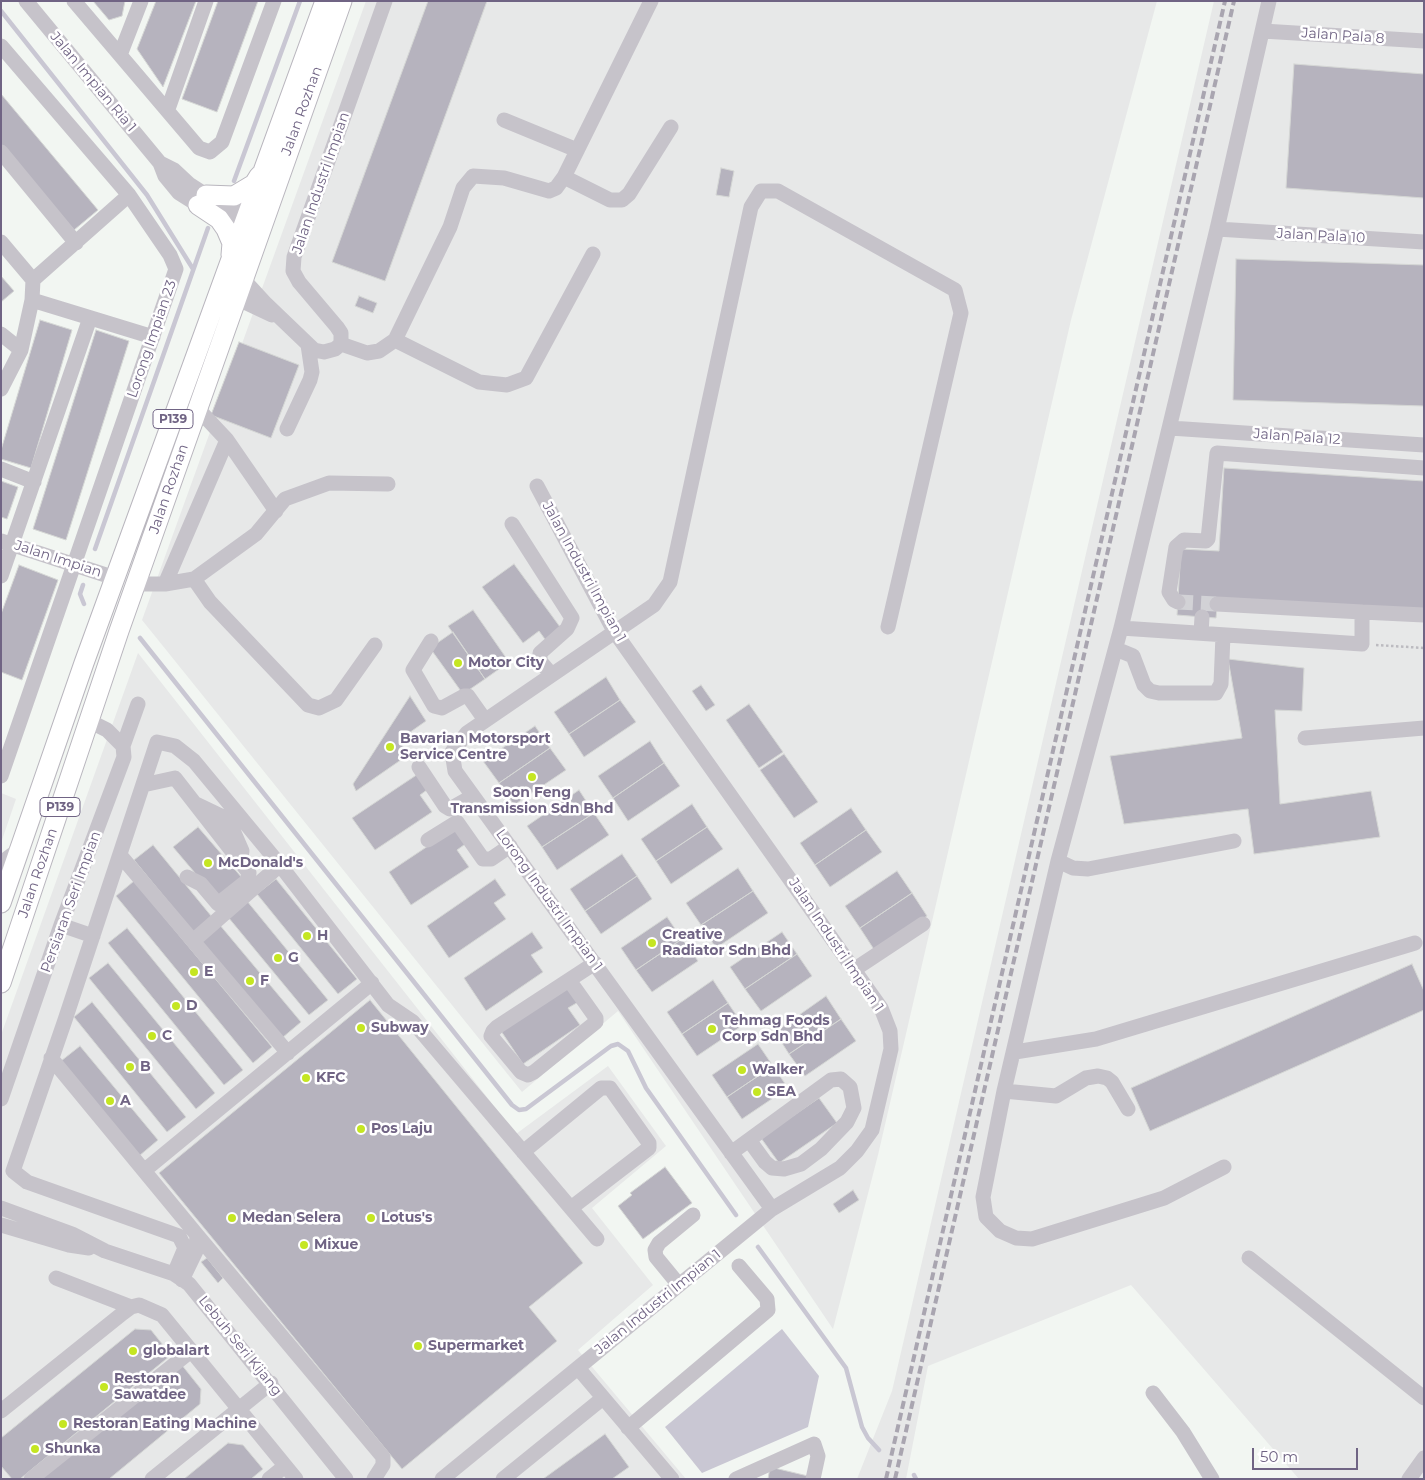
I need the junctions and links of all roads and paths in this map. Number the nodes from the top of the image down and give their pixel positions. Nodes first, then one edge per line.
1 (26, 1) edge
2 (74, 1) edge
3 (141, 1) edge
4 (206, 1) edge
5 (274, 1) edge
6 (325, 1) edge
7 (342, 1) edge
8 (385, 1) edge
9 (651, 1) edge
10 (1270, 1) edge
11 (1263, 31) junction
12 (1424, 41) edge
13 (1, 46) edge
14 (120, 55) junction
15 (168, 109) junction
16 (504, 120) dead end
17 (671, 127) dead end
18 (577, 150) junction
19 (1, 152) edge
20 (265, 168) junction
21 (564, 177) junction
22 (275, 184) junction
23 (129, 195) junction
24 (202, 200) junction
25 (251, 220) junction
26 (1218, 230) junction
27 (1, 242) edge
28 (76, 242) junction
29 (1424, 242) edge
30 (593, 254) dead end
31 (231, 261) junction
32 (33, 280) junction
33 (240, 286) junction
34 (32, 300) junction
35 (90, 318) junction
36 (282, 320) junction
37 (1, 334) edge
38 (153, 337) junction
39 (395, 340) junction
40 (341, 344) junction
41 (308, 345) junction
42 (21, 350) junction
43 (1, 389) edge
44 (197, 408) junction
45 (1170, 428) junction
46 (287, 429) dead end
47 (1217, 431) junction
48 (226, 440) junction
49 (1376, 442) junction
50 (1424, 445) edge
51 (1217, 453) junction
52 (1374, 464) junction
53 (1424, 468) edge
54 (1, 469) edge
55 (34, 482) junction
56 (388, 484) dead end
57 (537, 486) dead end
58 (276, 511) junction
59 (512, 524) dead end
60 (7, 542) edge
61 (74, 564) junction
62 (1, 576) edge
63 (115, 578) junction
64 (194, 579) junction
65 (135, 584) junction
66 (165, 584) junction
67 (1178, 602) dead end
68 (1217, 604) tunnel mouth
69 (1362, 612) junction
70 (1424, 615) edge
71 (1202, 617) dead end
72 (888, 627) dead end
73 (1121, 628) junction
74 (614, 630) junction
75 (1201, 633) junction
76 (1223, 635) junction
77 (430, 640) dead end
78 (1362, 644) junction
79 (375, 646) dead end
80 (1424, 648) edge
81 (1116, 649) junction
82 (551, 674) junction
83 (138, 704) dead end
84 (486, 720) junction
85 (89, 722) junction
86 (1424, 728) edge
87 (1305, 738) dead end
88 (124, 746) junction
89 (419, 767) dead end
90 (1, 776) edge
91 (143, 785) junction
92 (473, 796) junction
93 (428, 840) dead end
94 (1234, 841) dead end
95 (510, 846) junction
96 (21, 848) junction
97 (120, 855) junction
98 (1058, 861) junction
99 (1, 863) edge
100 (280, 865) junction
101 (1, 874) edge
102 (187, 877) dead end
103 (3, 898) edge
104 (923, 924) dead end
105 (61, 926) junction
106 (93, 936) junction
107 (193, 941) junction
108 (1415, 943) dead end
109 (595, 963) junction
110 (855, 969) junction
111 (569, 980) junction
112 (1, 983) edge
113 (372, 983) junction
114 (288, 1052) junction
115 (1014, 1052) junction
116 (51, 1058) junction
117 (1004, 1092) junction
118 (1, 1099) edge
119 (1128, 1110) dead end
120 (749, 1140) junction
121 (523, 1152) junction
122 (731, 1153) junction
123 (1224, 1167) dead end
124 (145, 1170) junction
125 (1, 1208) edge
126 (571, 1208) junction
127 (772, 1209) junction
128 (693, 1215) dead end
129 (1, 1225) edge
130 (196, 1235) junction
131 (597, 1239) dead end
132 (105, 1251) junction
133 (1249, 1258) dead end
134 (739, 1266) dead end
135 (178, 1277) junction
136 (56, 1278) dead end
137 (679, 1285) junction
138 (131, 1307) junction
139 (191, 1351) junction
140 (578, 1368) junction
141 (271, 1383) junction
142 (1152, 1393) dead end
143 (603, 1398) junction
144 (1424, 1398) edge
145 (239, 1409) junction
146 (1, 1410) edge
147 (628, 1428) junction
148 (1424, 1458) edge
149 (285, 1466) junction
150 (760, 1473) edge
151 (443, 1478) edge
152 (31, 1479) edge
153 (152, 1479) edge
154 (269, 1479) edge
155 (296, 1479) edge
156 (346, 1479) edge
157 (374, 1479) edge
158 (502, 1479) edge
159 (672, 1479) edge
160 (736, 1479) edge
161 (813, 1479) edge
162 (1212, 1479) edge
163 (1409, 1479) edge

1 - 24 street, Jalan Impian Ria 1
2 - 14 street
3 - 14 street
4 - 15 street
5 - 15 street
6 - 20 main road, Jalan Rozhan / P139
7 - 22 main road, Jalan Rozhan / P139
8 - 40 street, Jalan Industri Impian
9 - 18 street
10 - 11 street
11 - 12 street, Jalan Pala 8
11 - 26 street
13 - 23 street, Lorong Impian 23
14 - 15 street
16 - 18 street
17 - 21 street
18 - 21 street
19 - 28 street
20 - 24 main road
20 - 25 main road, Jalan Rozhan / P139
21 - 39 street
22 - 25 main road, Jalan Rozhan / P139
22 - 33 main road
23 - 28 street
23 - 38 street, Lorong Impian 23
24 - 25 street, Jalan Impian Ria 1
24 - 31 main road
25 - 31 main road, Jalan Rozhan / P139
25 - 33 main road, Jalan Rozhan / P139
26 - 29 street, Jalan Pala 10
26 - 45 street
27 - 32 street
28 - 32 street
30 - 39 street
31 - 63 main road, Jalan Rozhan / P139
32 - 34 street
33 - 36 street
33 - 36 street
33 - 44 main road, Jalan Rozhan / P139
34 - 35 street
34 - 42 street
35 - 38 street
35 - 55 street
36 - 41 street
37 - 42 street
38 - 61 street, Lorong Impian 23
39 - 40 street
40 - 41 street
41 - 46 street
42 - 43 street
44 - 48 street
44 - 65 main road, Jalan Rozhan / P139
45 - 47 street, Jalan Pala 12
45 - 73 street
47 - 49 street, Jalan Pala 12
47 - 51 street
48 - 58 street
48 - 66 street
49 - 50 street, Jalan Pala 12
49 - 52 street
51 - 52 street
51 - 67 street
52 - 53 street
54 - 55 street
55 - 60 street
56 - 58 street
57 - 74 street, Jalan Industri Impian 1
58 - 64 street
59 - 82 street
60 - 61 street, Jalan Impian
60 - 62 street
61 - 63 street, Jalan Impian
61 - 90 street
63 - 65 main road
63 - 96 main road, Jalan Rozhan / P139
64 - 66 street
64 - 79 street
65 - 66 street
65 - 85 main road, Jalan Rozhan / P139
68 - 69 street
69 - 70 street
69 - 78 street
71 - 75 street
72 - 74 street, Lorong Industri Impian 1
73 - 75 street
73 - 81 street
74 - 82 street, Lorong Industri Impian 1
74 - 110 street, Jalan Industri Impian 1
75 - 76 street
76 - 78 street
76 - 81 street
77 - 84 street
78 - 80 path
81 - 98 street
82 - 84 street, Lorong Industri Impian 1
83 - 88 street, Persiaran Seri Impian
84 - 92 street, Lorong Industri Impian 1
85 - 88 street
85 - 112 main road, Jalan Rozhan / P139
86 - 87 street
88 - 105 street, Persiaran Seri Impian
89 - 92 street
91 - 97 street
91 - 100 street
91 - 102 street
92 - 95 street, Lorong Industri Impian 1
93 - 95 street
94 - 98 street
95 - 109 street, Lorong Industri Impian 1
96 - 99 street
96 - 103 main road, Jalan Rozhan / P139
97 - 106 street
97 - 107 street
98 - 115 street
100 - 107 street
100 - 113 street
101 - 103 street
104 - 110 street
105 - 106 street
105 - 118 street, Persiaran Seri Impian
106 - 116 street
107 - 114 street
108 - 115 street
109 - 111 street
109 - 122 street, Lorong Industri Impian 1
110 - 127 street, Jalan Industri Impian 1
111 - 111 street
113 - 114 street
113 - 121 street
114 - 124 street
115 - 117 street
116 - 124 street
116 - 135 street
117 - 119 street
117 - 123 street
120 - 120 street
120 - 122 street
121 - 126 street
121 - 126 street
122 - 127 street, Lorong Industri Impian 1
124 - 130 street
125 - 132 street, Lebuh Seri Kijang
126 - 131 street
127 - 137 street, Jalan Industri Impian 1
128 - 137 street
129 - 132 street, Lebuh Seri Kijang
130 - 135 street
130 - 157 street
132 - 135 street, Lebuh Seri Kijang
133 - 144 street
134 - 147 street
135 - 141 street, Lebuh Seri Kijang
136 - 138 street
137 - 140 street, Jalan Industri Impian 1
138 - 139 street
138 - 146 street
139 - 145 street
139 - 152 street
140 - 143 street
140 - 151 street, Jalan Industri Impian 1
141 - 145 street
141 - 156 street, Lebuh Seri Kijang
142 - 162 street
143 - 147 street
143 - 158 street
145 - 149 street
145 - 153 street
147 - 159 street
148 - 163 street
149 - 154 street
149 - 155 street
150 - 160 street
150 - 161 street

